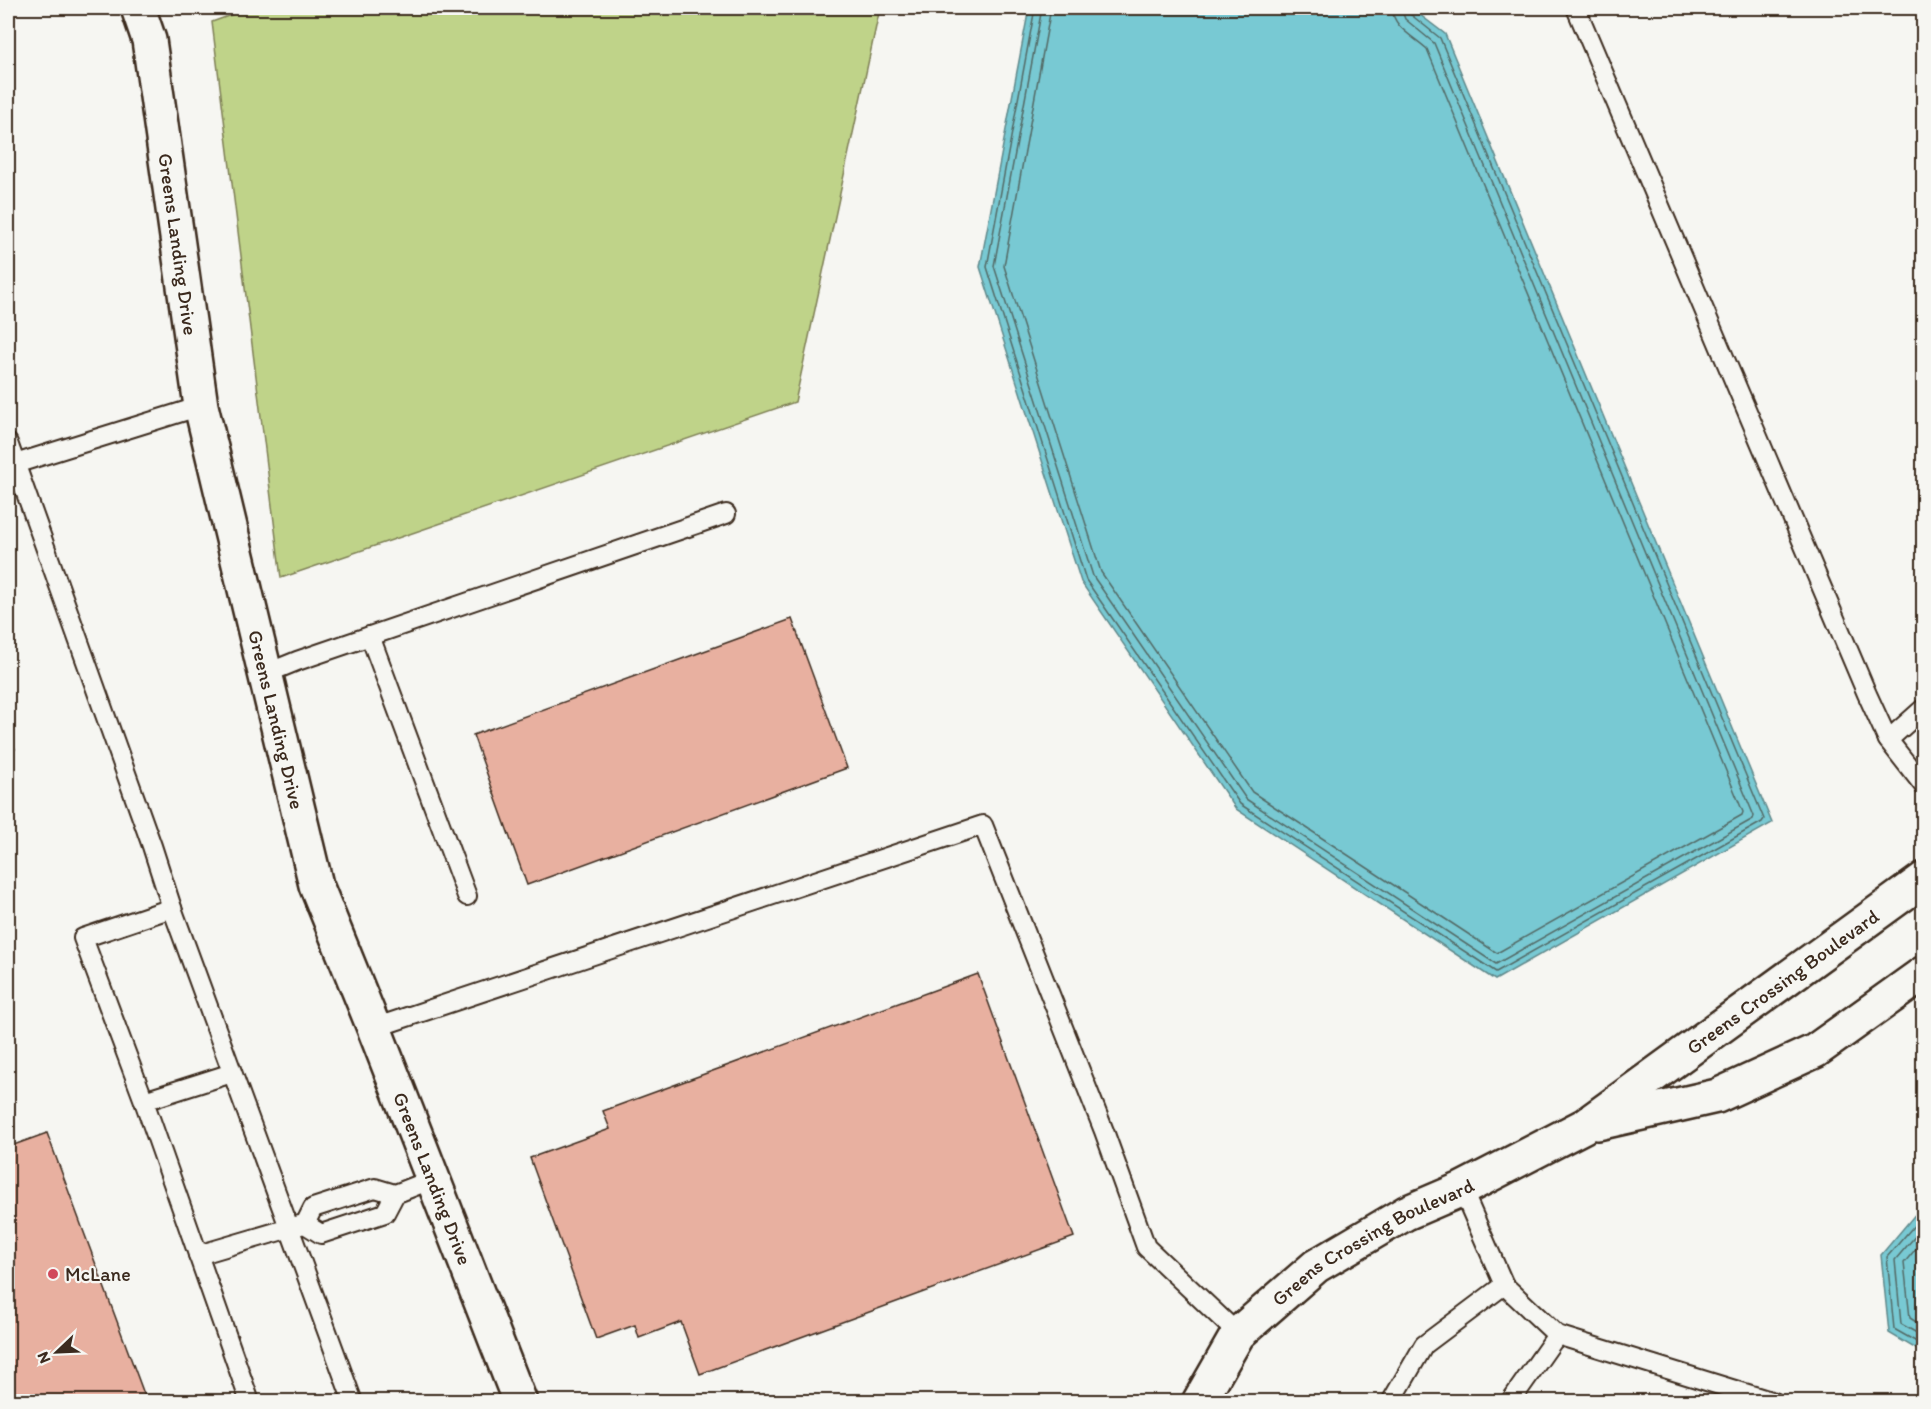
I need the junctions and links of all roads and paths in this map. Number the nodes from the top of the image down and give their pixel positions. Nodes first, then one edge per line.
1 (138, 8) edge
2 (1576, 8) edge
3 (201, 406) junction
4 (8, 443) edge
5 (15, 464) junction
6 (726, 514) dead end
7 (370, 636) junction
8 (265, 674) junction
9 (1923, 708) edge
10 (1888, 740) junction
11 (1923, 786) edge
12 (1923, 879) edge
13 (466, 896) dead end
14 (172, 908) junction
15 (1923, 973) edge
16 (374, 1028) junction
17 (232, 1073) junction
18 (144, 1101) junction
19 (1584, 1125) junction
20 (433, 1179) junction
21 (1462, 1189) junction
22 (395, 1194) junction
23 (297, 1225) junction
24 (198, 1255) junction
25 (1504, 1285) junction
26 (1238, 1334) junction
27 (1557, 1335) junction
28 (250, 1401) edge
29 (353, 1401) edge
30 (520, 1401) edge
31 (1199, 1401) edge
32 (1391, 1401) edge
33 (1510, 1401) edge
34 (1774, 1401) edge

1 - 3 street, Greens Landing Drive
2 - 10 lane
3 - 5 lane
3 - 8 street, Greens Landing Drive
4 - 5 lane
5 - 14 lane
6 - 7 lane
7 - 8 lane
7 - 13 lane
8 - 16 street, Greens Landing Drive
9 - 10 lane
10 - 11 lane
12 - 19 street, Greens Crossing Boulevard
14 - 17 lane
14 - 18 lane
15 - 19 street, Greens Crossing Boulevard
16 - 20 street, Greens Landing Drive
16 - 26 lane
17 - 18 lane
17 - 23 lane
18 - 24 lane
19 - 21 street, Greens Crossing Boulevard
20 - 22 lane
20 - 30 street, Greens Landing Drive
21 - 25 lane
21 - 26 street, Greens Crossing Boulevard
22 - 23 lane
22 - 23 lane
23 - 24 lane
23 - 29 lane
24 - 28 lane
25 - 27 lane
25 - 32 lane
26 - 31 street, Greens Crossing Boulevard
27 - 33 lane
27 - 34 lane

